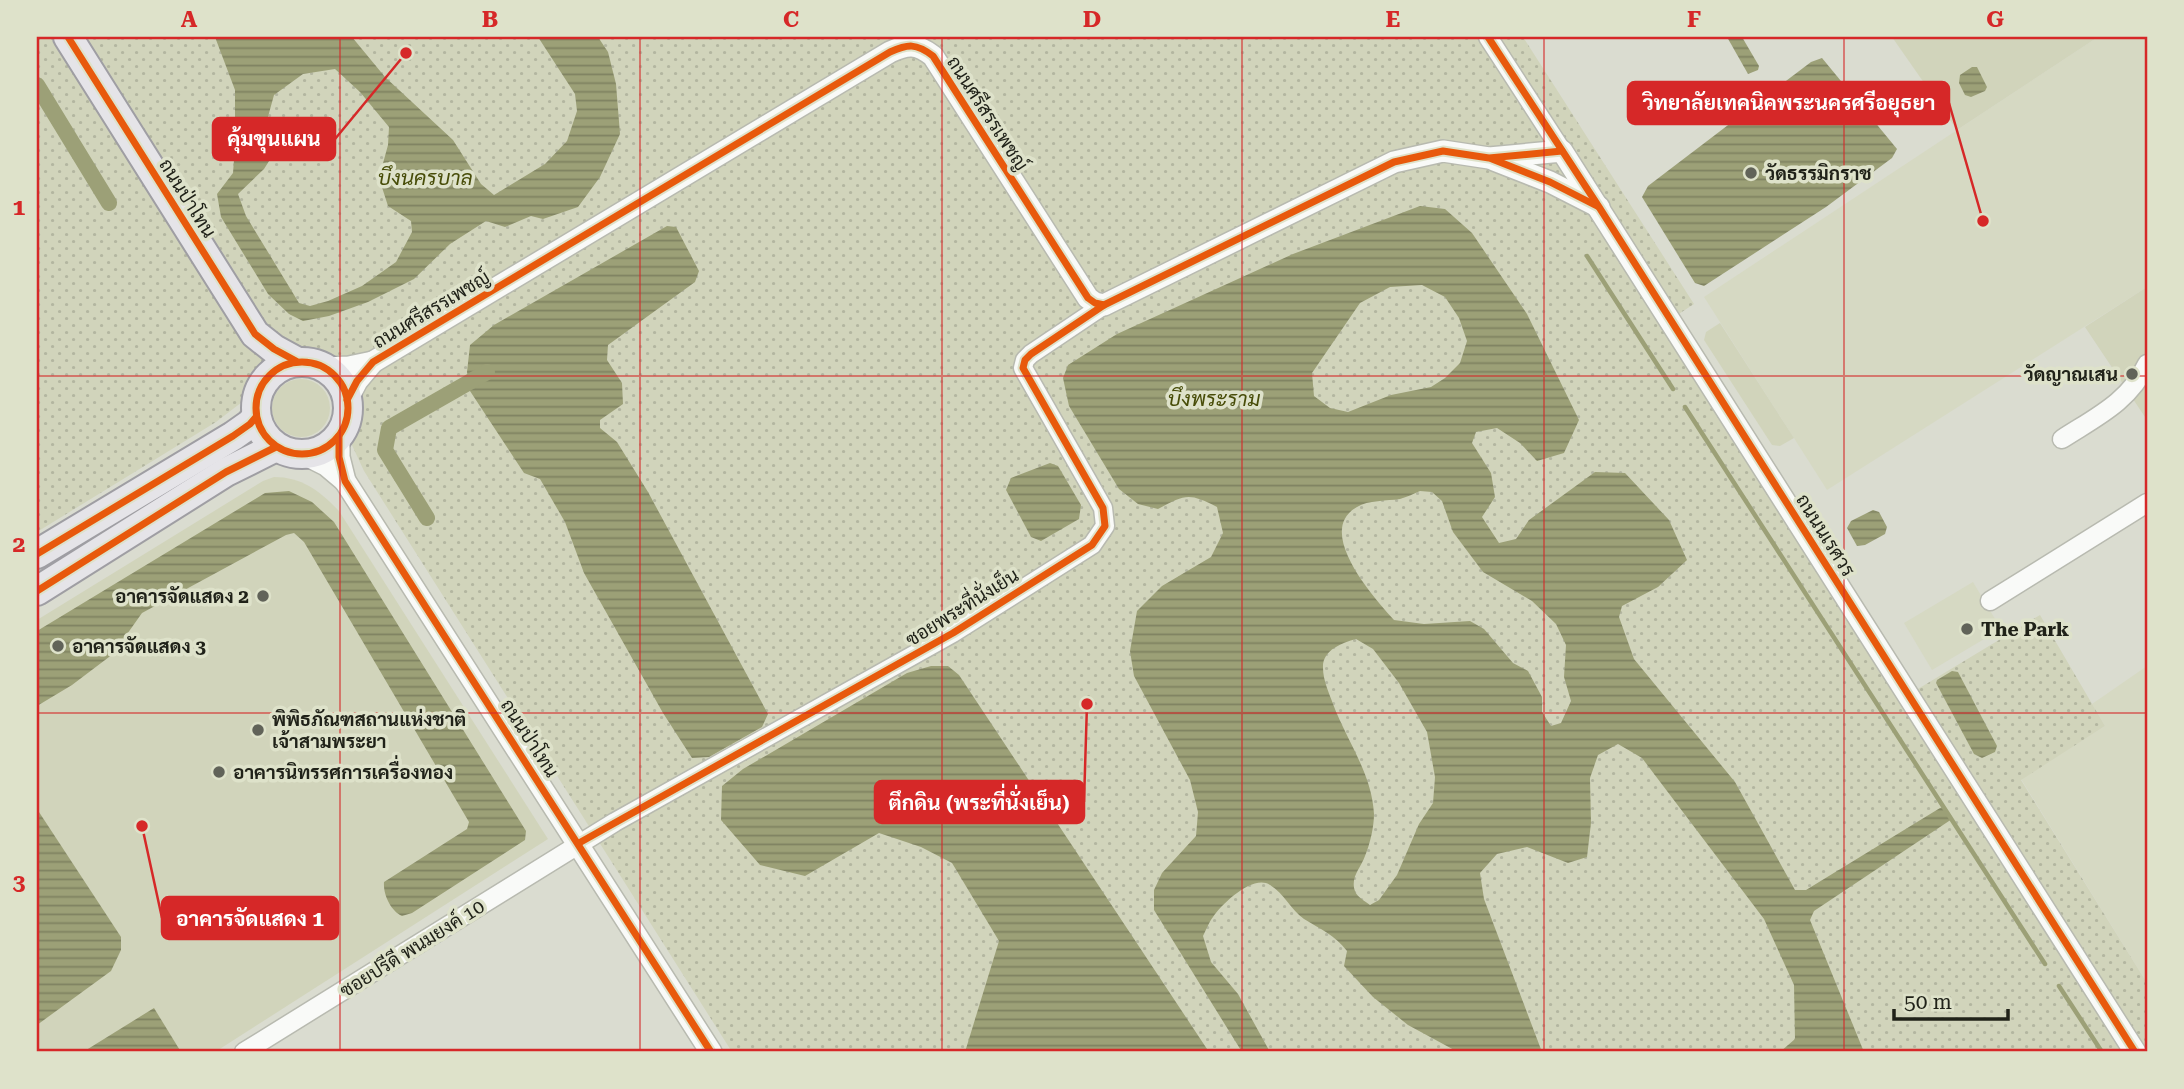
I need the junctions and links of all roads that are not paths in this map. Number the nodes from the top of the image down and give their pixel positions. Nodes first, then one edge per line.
1 (68, 37) edge
2 (1488, 37) edge
3 (1562, 151) junction
4 (1489, 158) junction
5 (1600, 207) junction
6 (1104, 304) junction
7 (255, 334) junction
8 (296, 362) junction
9 (373, 362) junction
10 (2147, 364) edge
11 (326, 368) junction
12 (262, 383) junction
13 (347, 400) junction
14 (256, 417) junction
15 (339, 436) junction
16 (2063, 439) dead end
17 (276, 447) junction
18 (306, 455) junction
19 (345, 481) junction
20 (2147, 503) edge
21 (92, 521) junction
22 (107, 547) junction
23 (40, 571) edge
24 (1990, 601) dead end
25 (579, 843) junction
26 (244, 1052) edge
27 (711, 1052) edge
28 (2135, 1052) edge

1 - 7 main road, ถนนป่าโทน
2 - 3 street, ถนนนเรศวร
3 - 4 street
3 - 5 street, ถนนนเรศวร
4 - 5 street
4 - 6 street
5 - 28 street, ถนนนเรศวร
6 - 9 street, ถนนศรีสรรเพชญ์
6 - 25 street, ซอยพระที่นั่งเย็น
7 - 8 main road, ถนนป่าโทน
7 - 12 main road, ถนนป่าโทน
8 - 11 main road
8 - 12 main road
9 - 11 street, ถนนศรีสรรเพชญ์
9 - 13 street, ถนนศรีสรรเพชญ์
10 - 16 street
11 - 13 main road
12 - 14 main road
13 - 15 main road
14 - 17 main road
14 - 21 main road
15 - 18 main road
15 - 19 street, ถนนป่าโทน
17 - 18 main road
17 - 22 main road
18 - 19 street, ถนนป่าโทน
19 - 25 street, ถนนป่าโทน
20 - 24 street
21 - 22 main road
21 - 23 main road
22 - 23 main road
25 - 26 street, ซอยปรีดี พนมยงค์ 10
25 - 27 street, ถนนป่าโทน

